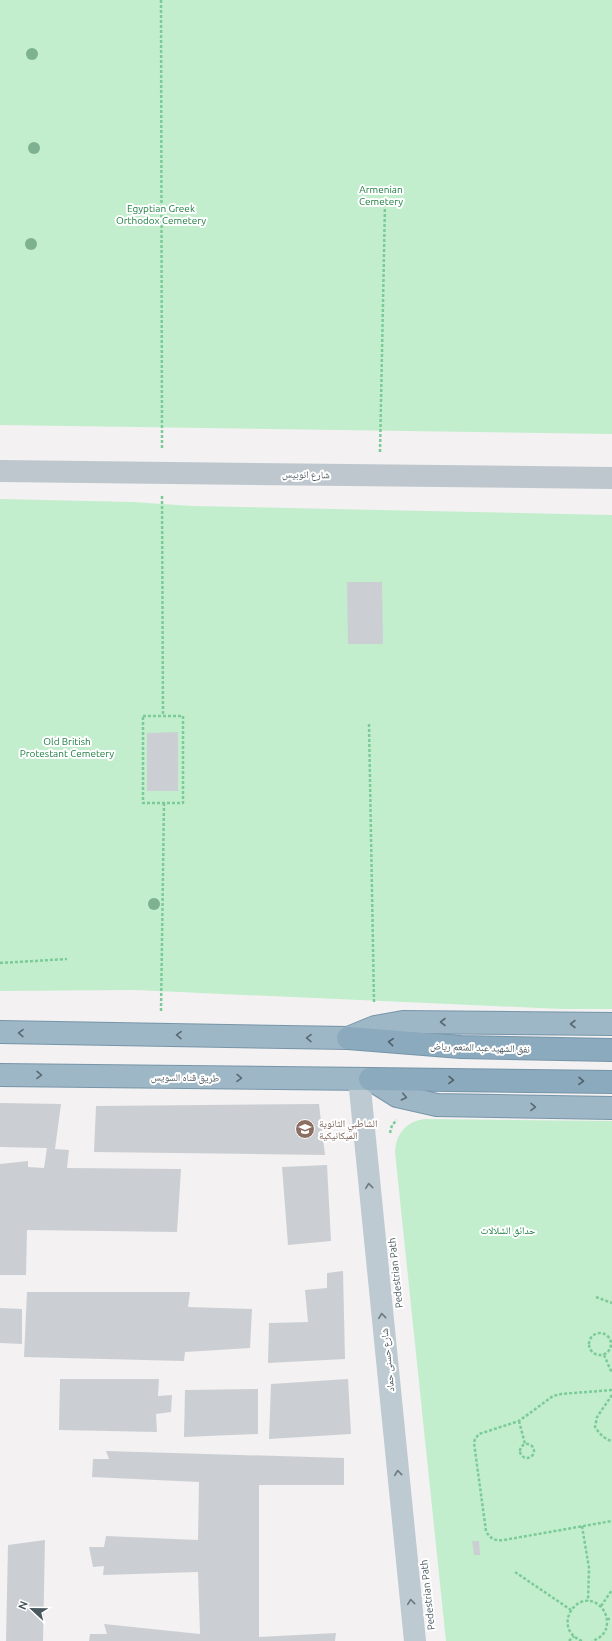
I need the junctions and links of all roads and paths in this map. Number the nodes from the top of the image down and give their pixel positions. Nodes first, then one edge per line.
1 (162, 0) edge
2 (385, 203) dead end
3 (0, 471) edge
4 (162, 472) junction
5 (380, 475) junction
6 (612, 478) edge
7 (163, 716) junction
8 (369, 724) dead end
9 (164, 802) junction
10 (67, 959) dead end
11 (0, 963) edge
12 (612, 1024) edge
13 (375, 1027) junction
14 (0, 1032) edge
15 (160, 1035) junction
16 (348, 1038) junction
17 (612, 1050) edge
18 (0, 1075) edge
19 (364, 1079) junction
20 (612, 1082) edge
21 (612, 1108) edge
22 (398, 1119) dead end
23 (390, 1140) dead end
24 (596, 1297) dead end
25 (612, 1303) edge
26 (611, 1337) edge
27 (604, 1355) junction
28 (612, 1373) edge
29 (612, 1390) edge
30 (612, 1395) edge
31 (519, 1421) junction
32 (612, 1441) edge
33 (525, 1444) junction
34 (612, 1521) edge
35 (582, 1526) junction
36 (515, 1572) dead end
37 (612, 1590) edge
38 (588, 1601) junction
39 (600, 1606) junction
40 (571, 1610) junction
41 (607, 1619) junction
42 (612, 1619) edge
43 (574, 1636) junction
44 (415, 1641) edge
45 (569, 1641) edge
46 (582, 1641) edge
47 (592, 1641) edge

1 - 4 path
2 - 5 path
3 - 4 street, شارع انوبيس
4 - 5 street, شارع انوبيس
4 - 7 path
5 - 6 street, شارع انوبيس
7 - 9 path
7 - 9 path
8 - 13 path
9 - 15 path
10 - 11 path
12 -> 13 highway
13 - 16 highway
15 -> 14 highway
16 -> 15 highway
17 -> 16 highway, نفق الشهيد عبد المنعم رياض
18 -> 19 highway, طريق قناه السويس
19 -> 20 highway
19 -> 21 highway
44 -> 19 main road, شارع حسنى حماد
22 - 23 path
24 - 25 path
26 - 27 path
26 - 27 path
27 - 28 path
29 - 31 path
30 - 32 path
31 - 33 path
31 - 35 path
33 - 33 path
34 - 35 path
35 - 38 path
36 - 40 path
37 - 39 path
38 - 39 path
38 - 40 path
39 - 41 path
40 - 43 path
41 - 42 path
41 - 47 path
43 - 45 path
43 - 46 path

